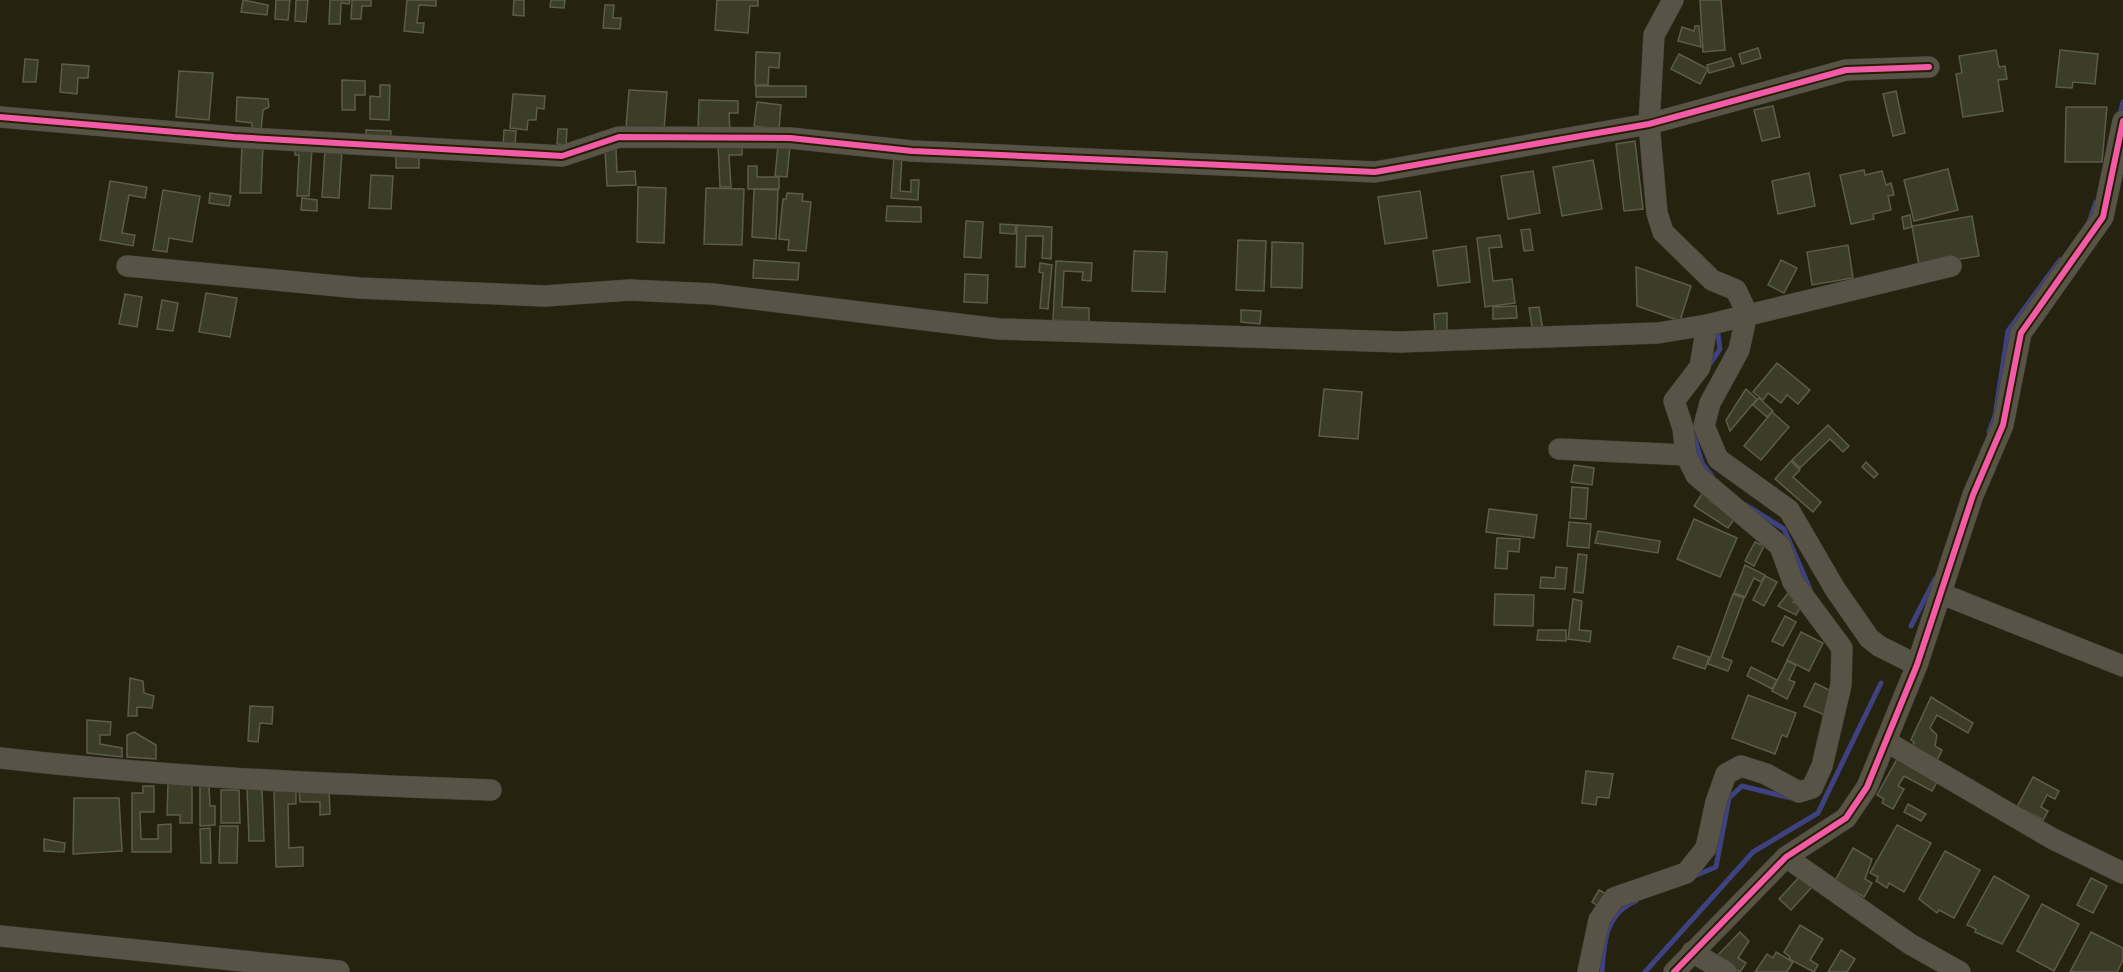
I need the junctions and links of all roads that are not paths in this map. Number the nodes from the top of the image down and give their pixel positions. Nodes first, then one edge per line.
1 (1673, 0) edge
2 (1929, 67) dead end
3 (0, 117) edge
4 (2123, 121) edge
5 (1649, 124) junction
6 (126, 266) dead end
7 (1951, 266) dead end
8 (1747, 313) junction
9 (1707, 324) junction
10 (1559, 450) dead end
11 (1686, 455) junction
12 (1942, 594) junction
13 (1917, 665) junction
14 (2123, 666) edge
15 (1887, 742) junction
16 (0, 758) edge
17 (491, 790) dead end
18 (1786, 857) junction
19 (2123, 873) edge
20 (0, 936) edge
21 (1692, 952) junction
22 (339, 971) edge
23 (1588, 972) edge
24 (1674, 972) edge
25 (1726, 972) edge
26 (1960, 972) edge

1 - 5 street
2 - 5 street
3 - 5 street
4 - 12 street
5 - 8 street
6 - 9 street
7 - 8 street
8 - 9 street
8 - 13 street
9 - 11 street
10 - 11 street
11 - 23 street
12 - 13 street
12 - 14 street
13 - 15 street
15 - 18 street
15 - 19 street
16 - 17 street
18 - 21 street
18 - 26 street
20 - 22 street
21 - 24 street
21 - 25 street

